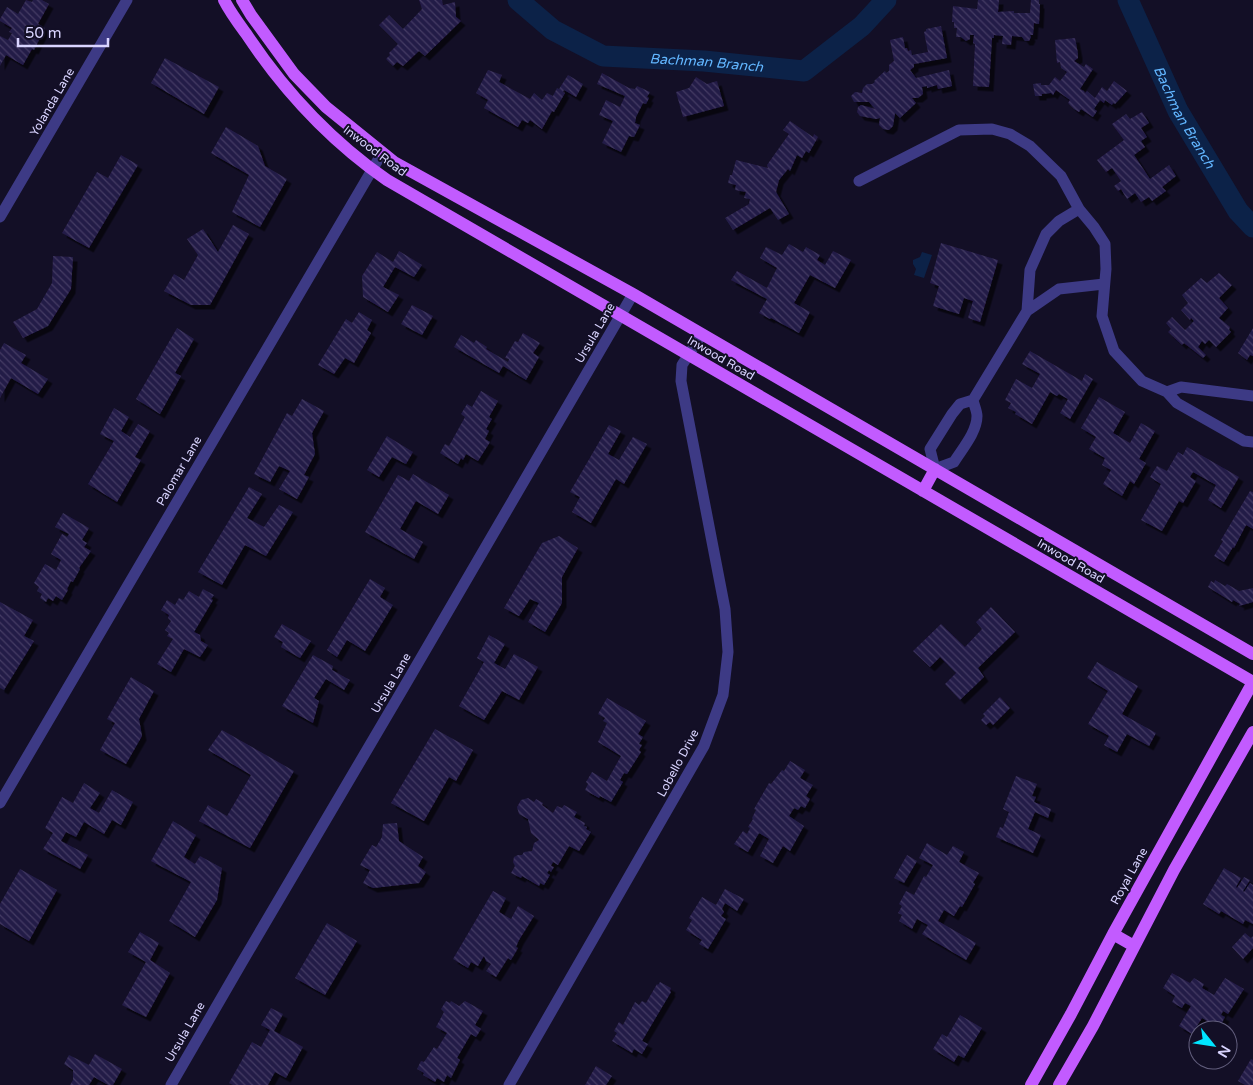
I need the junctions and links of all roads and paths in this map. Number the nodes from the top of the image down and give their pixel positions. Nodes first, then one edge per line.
1 (127, 0) edge
2 (224, 0) edge
3 (242, 0) edge
4 (272, 44) junction
5 (260, 54) junction
6 (382, 153) junction
7 (372, 170) junction
8 (860, 181) dead end
9 (1079, 209) junction
10 (0, 217) edge
11 (1104, 284) junction
12 (633, 294) junction
13 (1026, 311) junction
14 (620, 316) junction
15 (702, 334) junction
16 (688, 356) junction
17 (1167, 392) junction
18 (1253, 396) edge
19 (973, 400) junction
20 (1253, 442) edge
21 (935, 469) junction
22 (923, 491) junction
23 (1253, 654) edge
24 (1253, 682) edge
25 (1253, 732) edge
26 (0, 803) edge
27 (1113, 934) junction
28 (1134, 946) junction
29 (171, 1085) edge
30 (509, 1085) edge
31 (1031, 1085) edge
32 (1060, 1085) edge

1 - 10 street, Yolanda Lane
2 - 5 main road, Inwood Road
3 - 4 main road, Inwood Road
4 - 5 main road
4 - 6 main road, Inwood Road
5 - 7 main road, Inwood Road
6 - 7 street, Palomar Lane
6 - 12 main road, Inwood Road
7 - 14 main road, Inwood Road
7 - 26 street, Palomar Lane
8 - 9 street
9 - 11 street
9 - 13 street
11 - 13 street
11 - 17 street
12 - 14 street, Ursula Lane
12 - 15 main road, Inwood Road
13 - 19 street
14 - 16 main road, Inwood Road
14 - 29 street, Ursula Lane
15 - 16 street, Lobello Drive
15 - 21 main road, Inwood Road
16 - 22 main road, Inwood Road
16 - 30 street, Lobello Drive
17 - 18 street
17 - 20 street
19 - 21 street
19 - 21 street
21 - 22 main road
21 - 23 main road, Inwood Road
22 - 24 main road, Inwood Road
24 - 27 main road, Royal Lane
25 - 28 main road
27 - 28 main road
27 - 31 main road, Royal Lane
28 - 32 main road

